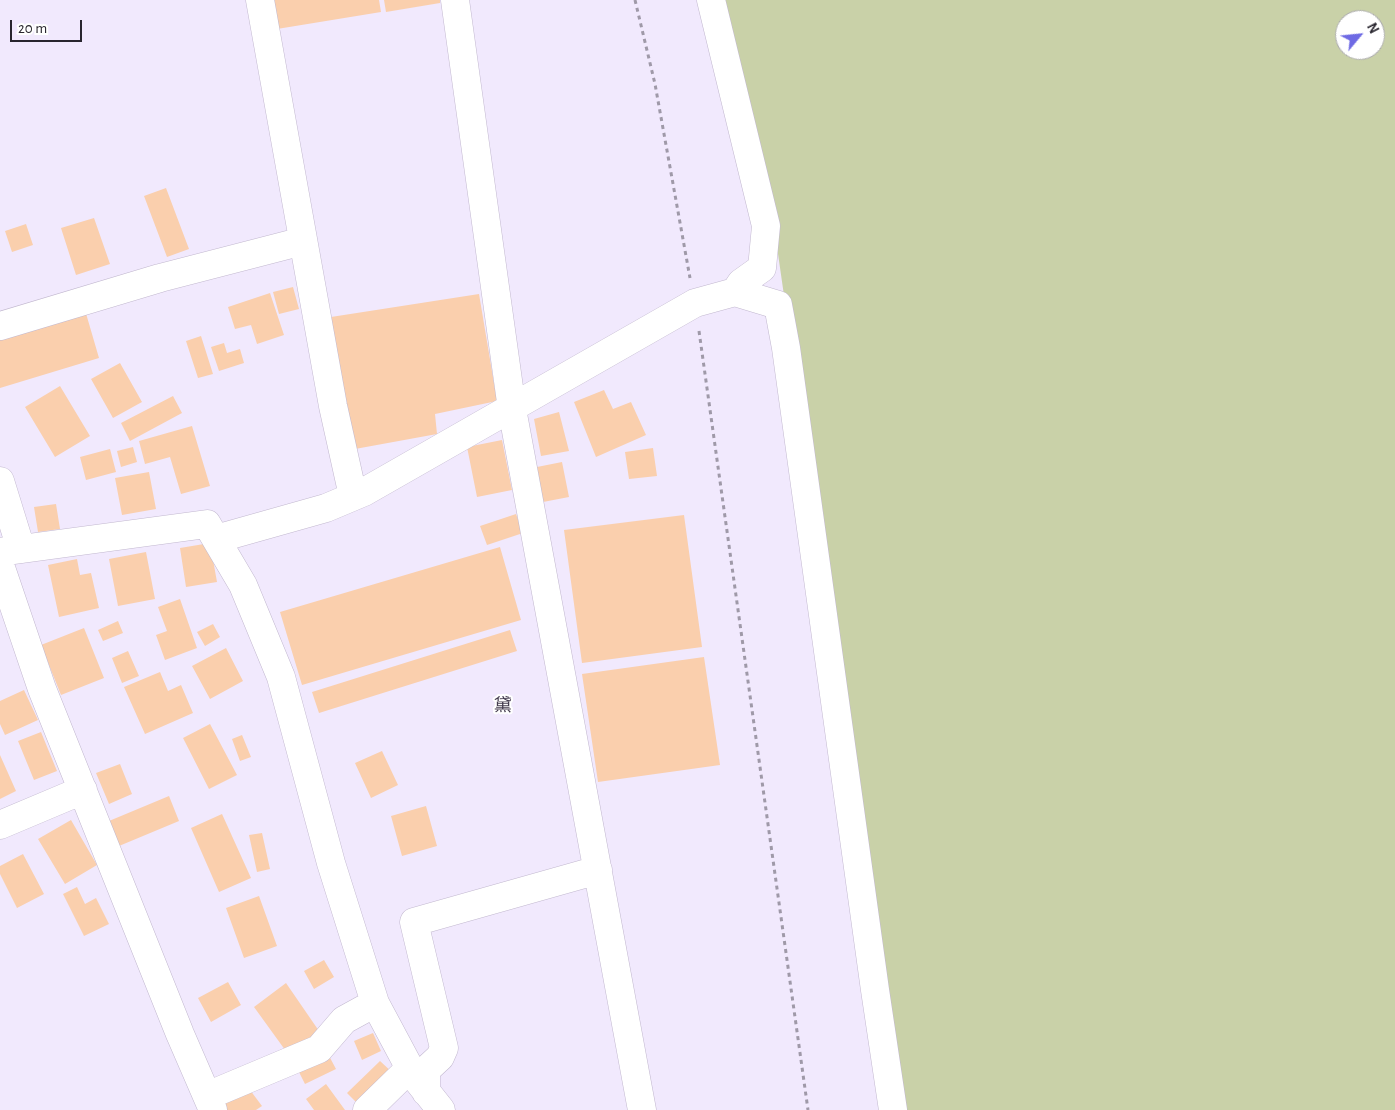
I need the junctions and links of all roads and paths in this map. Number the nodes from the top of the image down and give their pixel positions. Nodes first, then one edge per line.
1 (260, 0) edge
2 (455, 0) edge
3 (635, 0) edge
4 (711, 0) edge
5 (303, 241) junction
6 (734, 292) junction
7 (695, 304) junction
8 (0, 326) edge
9 (512, 409) junction
10 (0, 481) edge
11 (353, 496) junction
12 (216, 539) junction
13 (7, 555) edge
14 (84, 790) junction
15 (0, 825) edge
16 (598, 870) junction
17 (375, 1003) junction
18 (410, 1068) junction
19 (434, 1101) edge
20 (210, 1103) edge
21 (367, 1110) edge
22 (642, 1110) edge
23 (808, 1110) edge
24 (893, 1110) edge

1 - 5 street
2 - 9 street
3 - 7 path
4 - 6 street
5 - 8 street
5 - 11 street
6 - 7 street
6 - 24 street
7 - 9 street
7 - 23 path
9 - 11 street
9 - 16 street
10 - 13 street
11 - 12 street
12 - 13 street
12 - 17 street
13 - 14 street
14 - 15 street
14 - 20 street
16 - 19 street
16 - 22 street
17 - 18 street
17 - 20 street
18 - 19 street
18 - 21 street

